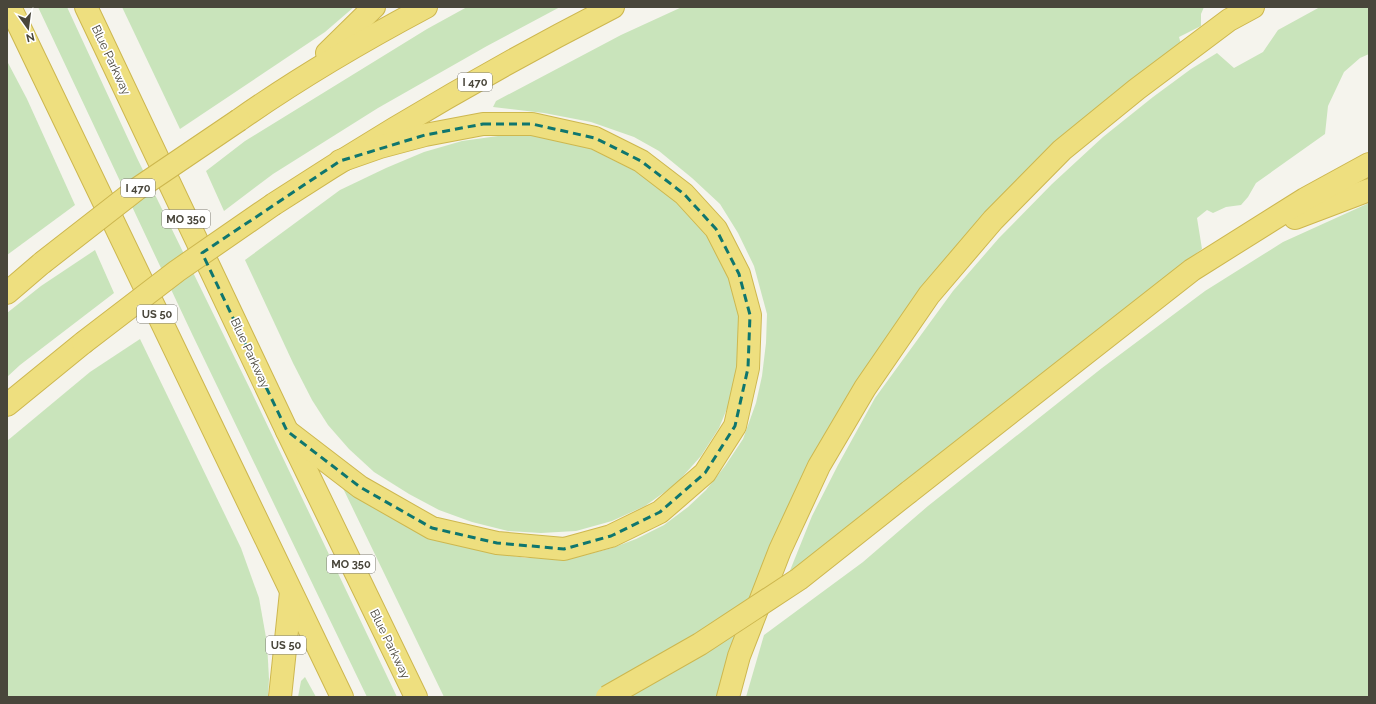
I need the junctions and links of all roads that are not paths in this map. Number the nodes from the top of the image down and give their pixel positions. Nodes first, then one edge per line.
1 (10, 7) edge
2 (86, 7) edge
3 (374, 7) edge
4 (426, 7) edge
5 (613, 7) edge
6 (1253, 7) edge
7 (7, 22) edge
8 (24, 36) junction
9 (295, 82) junction
10 (340, 161) junction
11 (1369, 164) edge
12 (1369, 190) edge
13 (1238, 241) junction
14 (7, 293) edge
15 (7, 406) edge
16 (287, 431) junction
17 (291, 592) junction
18 (280, 697) edge
19 (342, 697) edge
20 (416, 697) edge
21 (607, 697) edge
22 (728, 697) edge

1 - 8 highway, US 50
2 - 16 highway, Blue Parkway / MO 350
3 - 9 highway
4 - 9 highway, I 470
5 - 10 highway, I 470
6 - 22 highway
7 - 8 highway
8 - 17 highway, US 50
9 - 14 highway, I 470, bridge
10 - 15 highway, I 470, bridge
10 - 16 highway
11 - 13 highway
12 - 13 highway
13 - 21 highway, bridge
16 - 20 highway, Blue Parkway / MO 350
17 - 18 highway, US 50
17 - 19 highway

